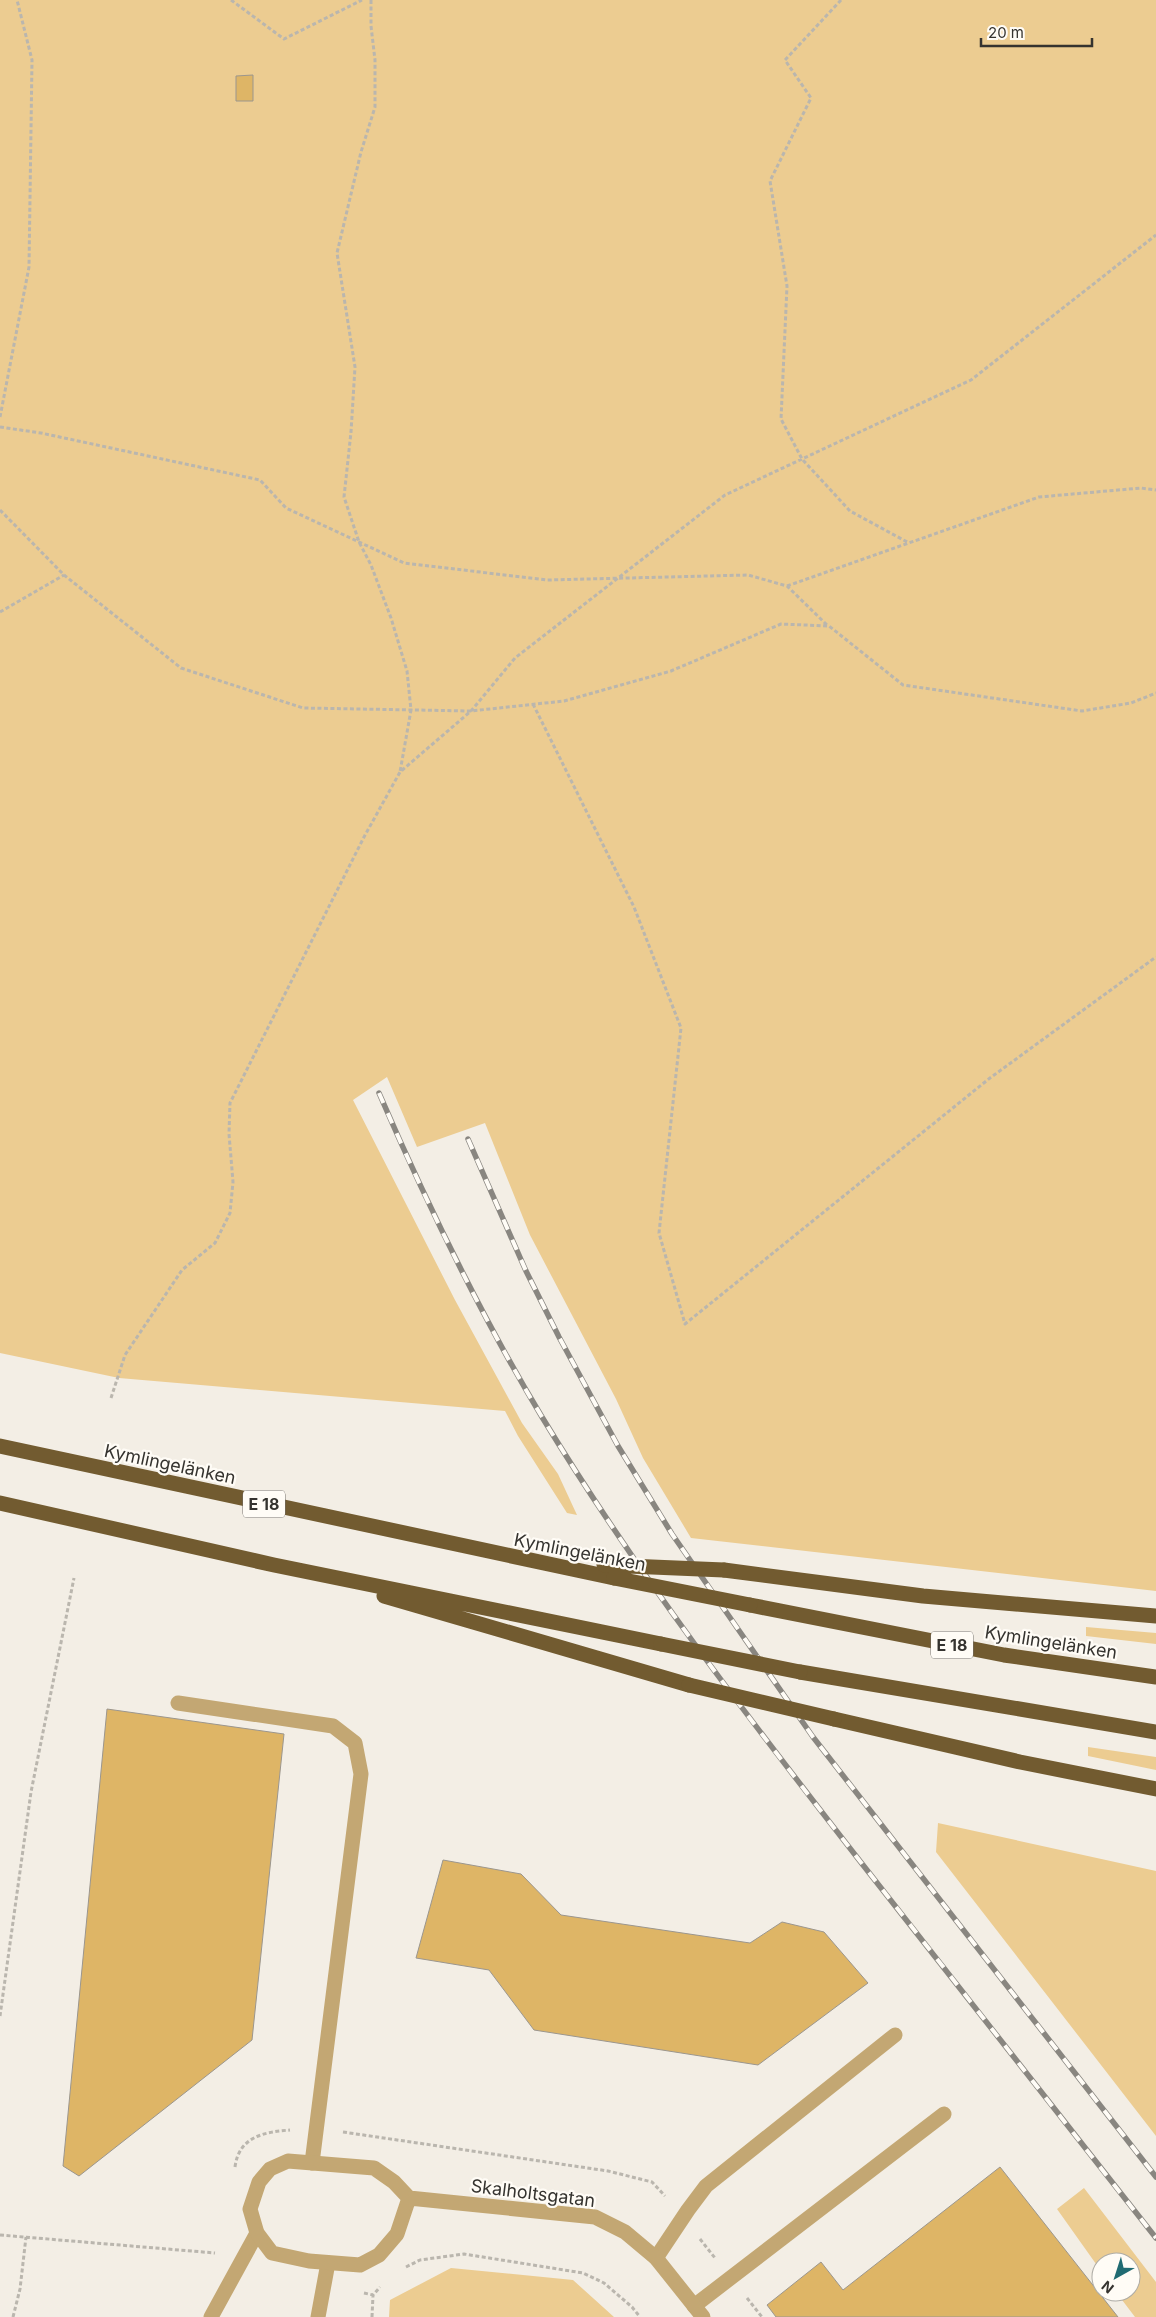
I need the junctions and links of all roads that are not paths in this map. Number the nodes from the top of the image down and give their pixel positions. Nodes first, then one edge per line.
1 (0, 1446) edge
2 (0, 1503) edge
3 (528, 1561) junction
4 (274, 1564) junction
5 (1156, 1616) edge
6 (1156, 1676) edge
7 (178, 1703) dead end
8 (1156, 1732) edge
9 (1156, 1789) edge
10 (895, 2035) dead end
11 (944, 2114) dead end
12 (312, 2163) junction
13 (409, 2198) junction
14 (257, 2233) junction
15 (656, 2258) junction
16 (328, 2263) junction
17 (698, 2311) edge
18 (211, 2317) edge
19 (318, 2317) edge

1 - 3 highway, Kymlingelänken / E 18
2 - 4 highway
3 - 5 highway, bridge
3 - 6 highway, Kymlingelänken / E 18, bridge
4 - 8 highway, bridge
4 - 9 highway, bridge
7 - 12 street
10 - 15 street
11 - 17 street
12 - 13 street
12 - 14 street
13 - 15 street, Skalholtsgatan
13 - 16 street
14 - 16 street
14 - 18 street
15 - 17 street, Skalholtsgatan
16 - 19 street

